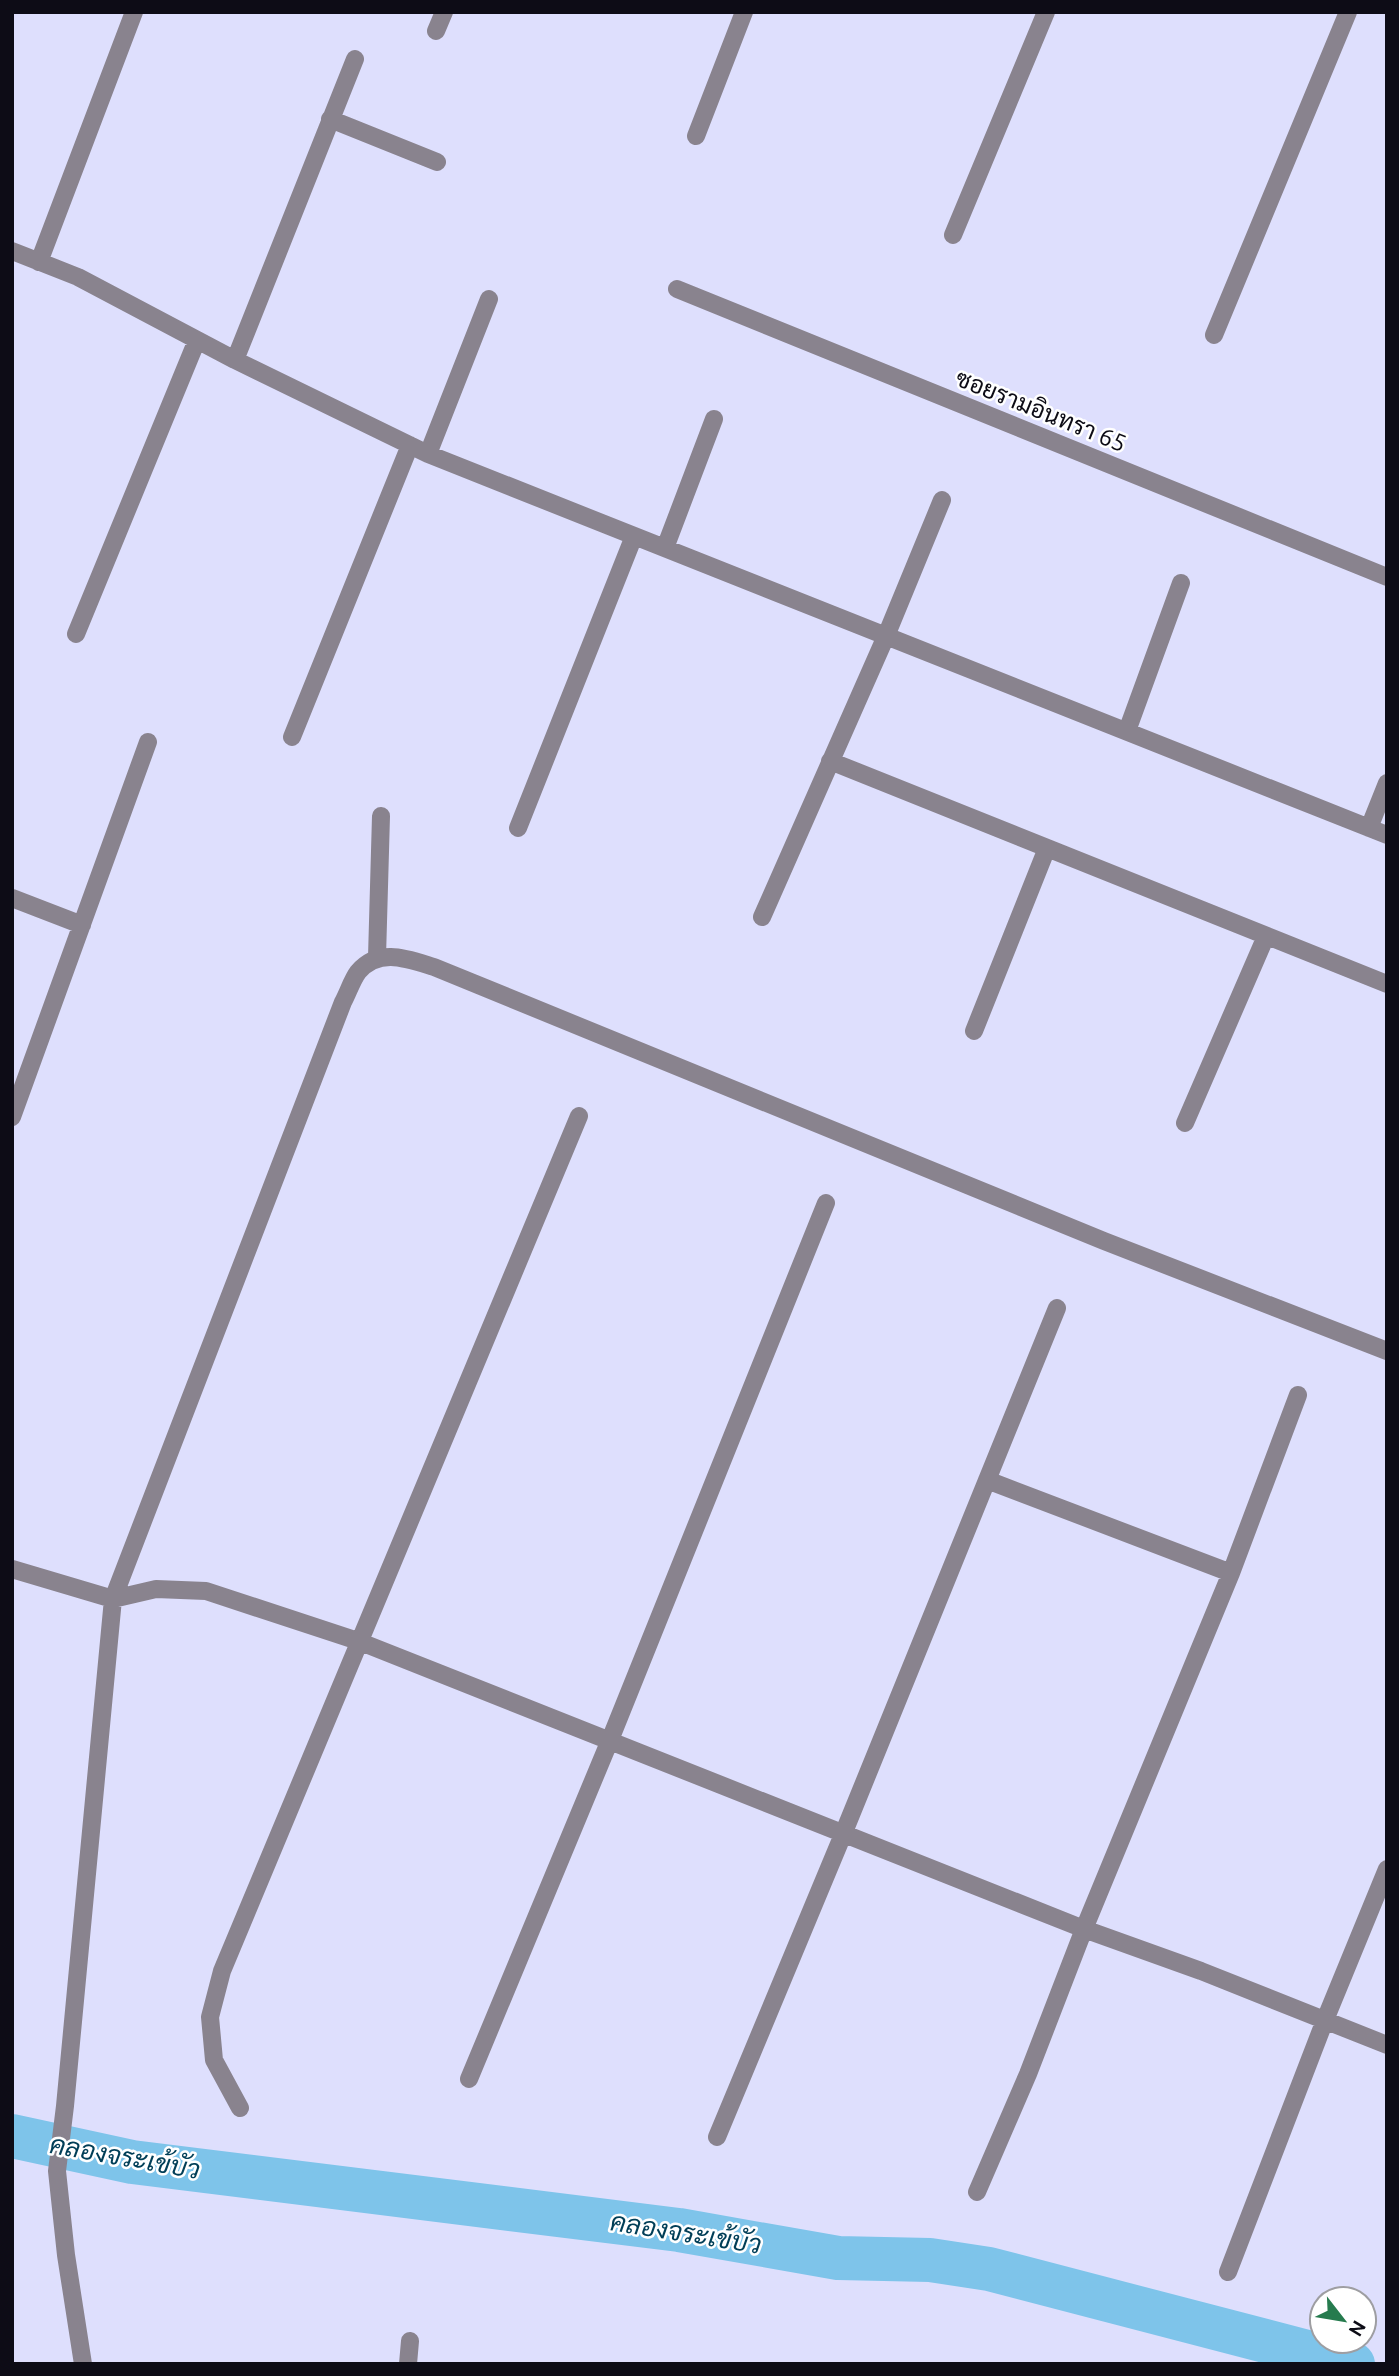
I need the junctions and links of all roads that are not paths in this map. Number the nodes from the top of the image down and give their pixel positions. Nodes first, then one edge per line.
1 (134, 12) edge
2 (444, 12) edge
3 (744, 12) edge
4 (1046, 12) edge
5 (1348, 12) edge
6 (436, 31) dead end
7 (355, 59) dead end
8 (330, 119) junction
9 (696, 136) dead end
10 (437, 162) dead end
11 (953, 235) dead end
12 (12, 251) edge
13 (39, 261) junction
14 (677, 289) dead end
15 (489, 299) dead end
16 (1214, 335) dead end
17 (197, 340) junction
18 (235, 360) junction
19 (714, 419) dead end
20 (410, 445) junction
21 (428, 454) junction
22 (942, 500) dead end
23 (634, 536) junction
24 (665, 548) junction
25 (1387, 577) edge
26 (1181, 583) dead end
27 (76, 634) dead end
28 (886, 635) junction
29 (1127, 731) junction
30 (292, 737) dead end
31 (148, 742) dead end
32 (830, 761) junction
33 (1387, 783) edge
34 (381, 816) dead end
35 (518, 828) dead end
36 (1369, 828) junction
37 (1387, 835) edge
38 (1047, 848) junction
39 (12, 898) edge
40 (762, 917) dead end
41 (82, 925) junction
42 (1266, 936) junction
43 (377, 957) junction
44 (1387, 984) edge
45 (974, 1031) dead end
46 (579, 1116) dead end
47 (12, 1117) edge
48 (1185, 1123) dead end
49 (826, 1203) dead end
50 (1057, 1308) dead end
51 (1387, 1351) edge
52 (1298, 1395) dead end
53 (987, 1480) junction
54 (12, 1569) edge
55 (1231, 1573) junction
56 (113, 1599) junction
57 (358, 1641) junction
58 (610, 1740) junction
59 (844, 1832) junction
60 (1387, 1869) edge
61 (1084, 1929) junction
62 (1325, 2020) junction
63 (1387, 2045) edge
64 (469, 2079) dead end
65 (240, 2108) dead end
66 (717, 2137) dead end
67 (977, 2192) dead end
68 (1228, 2272) dead end
69 (410, 2341) dead end
70 (83, 2364) edge
71 (408, 2364) edge

1 - 13 street
2 - 6 street
3 - 9 street
4 - 11 street
5 - 16 street
7 - 8 street
8 - 10 street
8 - 18 street
12 - 13 street
13 - 17 street
14 - 25 street, ซอยรามอินทรา 65
15 - 21 street
17 - 18 street
17 - 27 street
18 - 20 street
19 - 24 street
20 - 21 street
20 - 30 street
21 - 23 street
22 - 28 street
23 - 24 street
23 - 35 street
24 - 28 street
26 - 29 street
28 - 29 street
28 - 32 street
29 - 36 street
31 - 41 street
32 - 38 street
32 - 40 street
33 - 36 street
34 - 43 street
36 - 37 street
38 - 42 street
38 - 45 street
39 - 41 street
41 - 47 street
42 - 44 street
42 - 48 street
43 - 51 street
43 - 56 street
46 - 57 street
49 - 58 street
50 - 53 street
52 - 55 street
53 - 55 street
53 - 59 street
54 - 56 street
55 - 61 street
56 - 57 street
56 - 70 street
57 - 58 street
57 - 65 street
58 - 59 street
58 - 64 street
59 - 61 street
59 - 66 street
60 - 62 street
61 - 62 street
61 - 67 street
62 - 63 street
62 - 68 street
69 - 71 street

